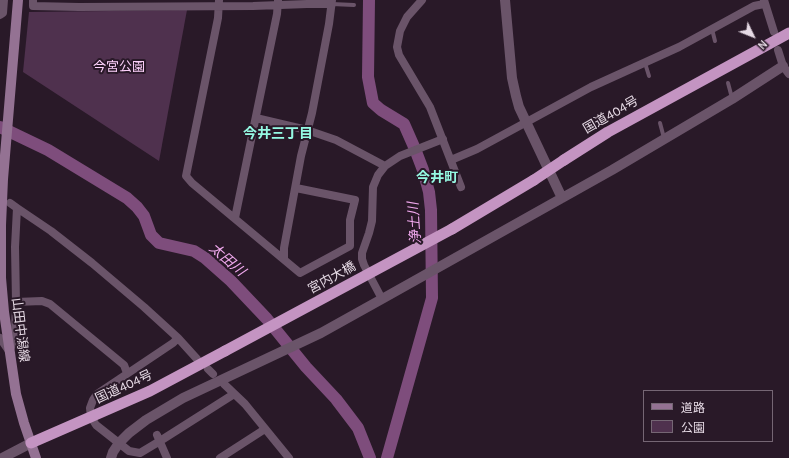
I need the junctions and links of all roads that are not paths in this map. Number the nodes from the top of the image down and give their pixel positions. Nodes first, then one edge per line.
1 (4, 0) edge
2 (18, 0) edge
3 (33, 0) edge
4 (422, 0) edge
5 (505, 0) edge
6 (332, 2) edge
7 (764, 2) edge
8 (136, 3) edge
9 (219, 3) edge
10 (278, 3) edge
11 (80, 4) edge
12 (354, 5) dead end
13 (0, 15) edge
14 (712, 29) junction
15 (774, 32) dead end
16 (789, 33) edge
17 (715, 41) dead end
18 (778, 50) dead end
19 (645, 62) junction
20 (786, 70) edge
21 (648, 76) dead end
22 (728, 83) dead end
23 (732, 99) junction
24 (256, 118) junction
25 (526, 121) junction
26 (660, 123) dead end
27 (308, 130) junction
28 (443, 139) junction
29 (664, 140) junction
30 (452, 160) junction
31 (385, 166) junction
32 (461, 187) dead end
33 (296, 188) junction
34 (562, 198) junction
35 (10, 203) dead end
36 (17, 208) junction
37 (234, 218) junction
38 (452, 229) joint
39 (284, 259) junction
40 (382, 299) junction
41 (16, 302) junction
42 (0, 338) edge
43 (178, 338) junction
44 (9, 351) junction
45 (225, 351) joint
46 (197, 359) dead end
47 (128, 372) junction
48 (224, 384) dead end
49 (234, 394) junction
50 (90, 417) junction
51 (265, 429) junction
52 (159, 438) junction
53 (31, 443) junction
54 (119, 443) junction
55 (2, 458) edge
56 (36, 458) edge
57 (111, 458) edge
58 (167, 458) edge
59 (220, 458) edge
60 (289, 458) edge

1 - 13 street
2 - 44 main road, 山田中潟線
3 - 11 street
4 - 28 street
5 - 25 street
6 - 10 street
6 - 12 lane
6 - 27 street
7 - 14 street
7 - 15 street
8 - 9 street
8 - 11 street
9 - 10 street
9 - 37 street
10 - 24 street
14 - 17 lane
14 - 19 street
16 - 38 highway, 国道404号, bridge
18 - 20 street
19 - 21 lane
19 - 25 street
20 - 23 street
22 - 23 lane
23 - 29 street
24 - 27 street
24 - 37 street
25 - 30 street
25 - 34 street
26 - 29 lane
27 - 31 street
27 - 33 street
28 - 30 street
28 - 31 street
29 - 34 street
30 - 32 street
31 - 40 street
33 - 39 street
33 - 39 street
34 - 40 street
35 - 36 street
36 - 41 street
36 - 43 street
37 - 39 street
38 - 45 highway, 宮内大橋, bridge
40 - 54 street
41 - 44 street
41 - 47 street
42 - 44 street
43 - 46 street
43 - 47 street
44 - 53 main road, 山田中潟線
45 - 50 highway, 国道404号
47 - 50 street
48 - 49 street
49 - 51 street
49 - 52 street
50 - 53 highway, 国道404号
50 - 54 street
51 - 59 street
51 - 60 street
52 - 54 street
52 - 58 street
53 - 55 street
53 - 56 main road, 山田中潟線
54 - 57 street

